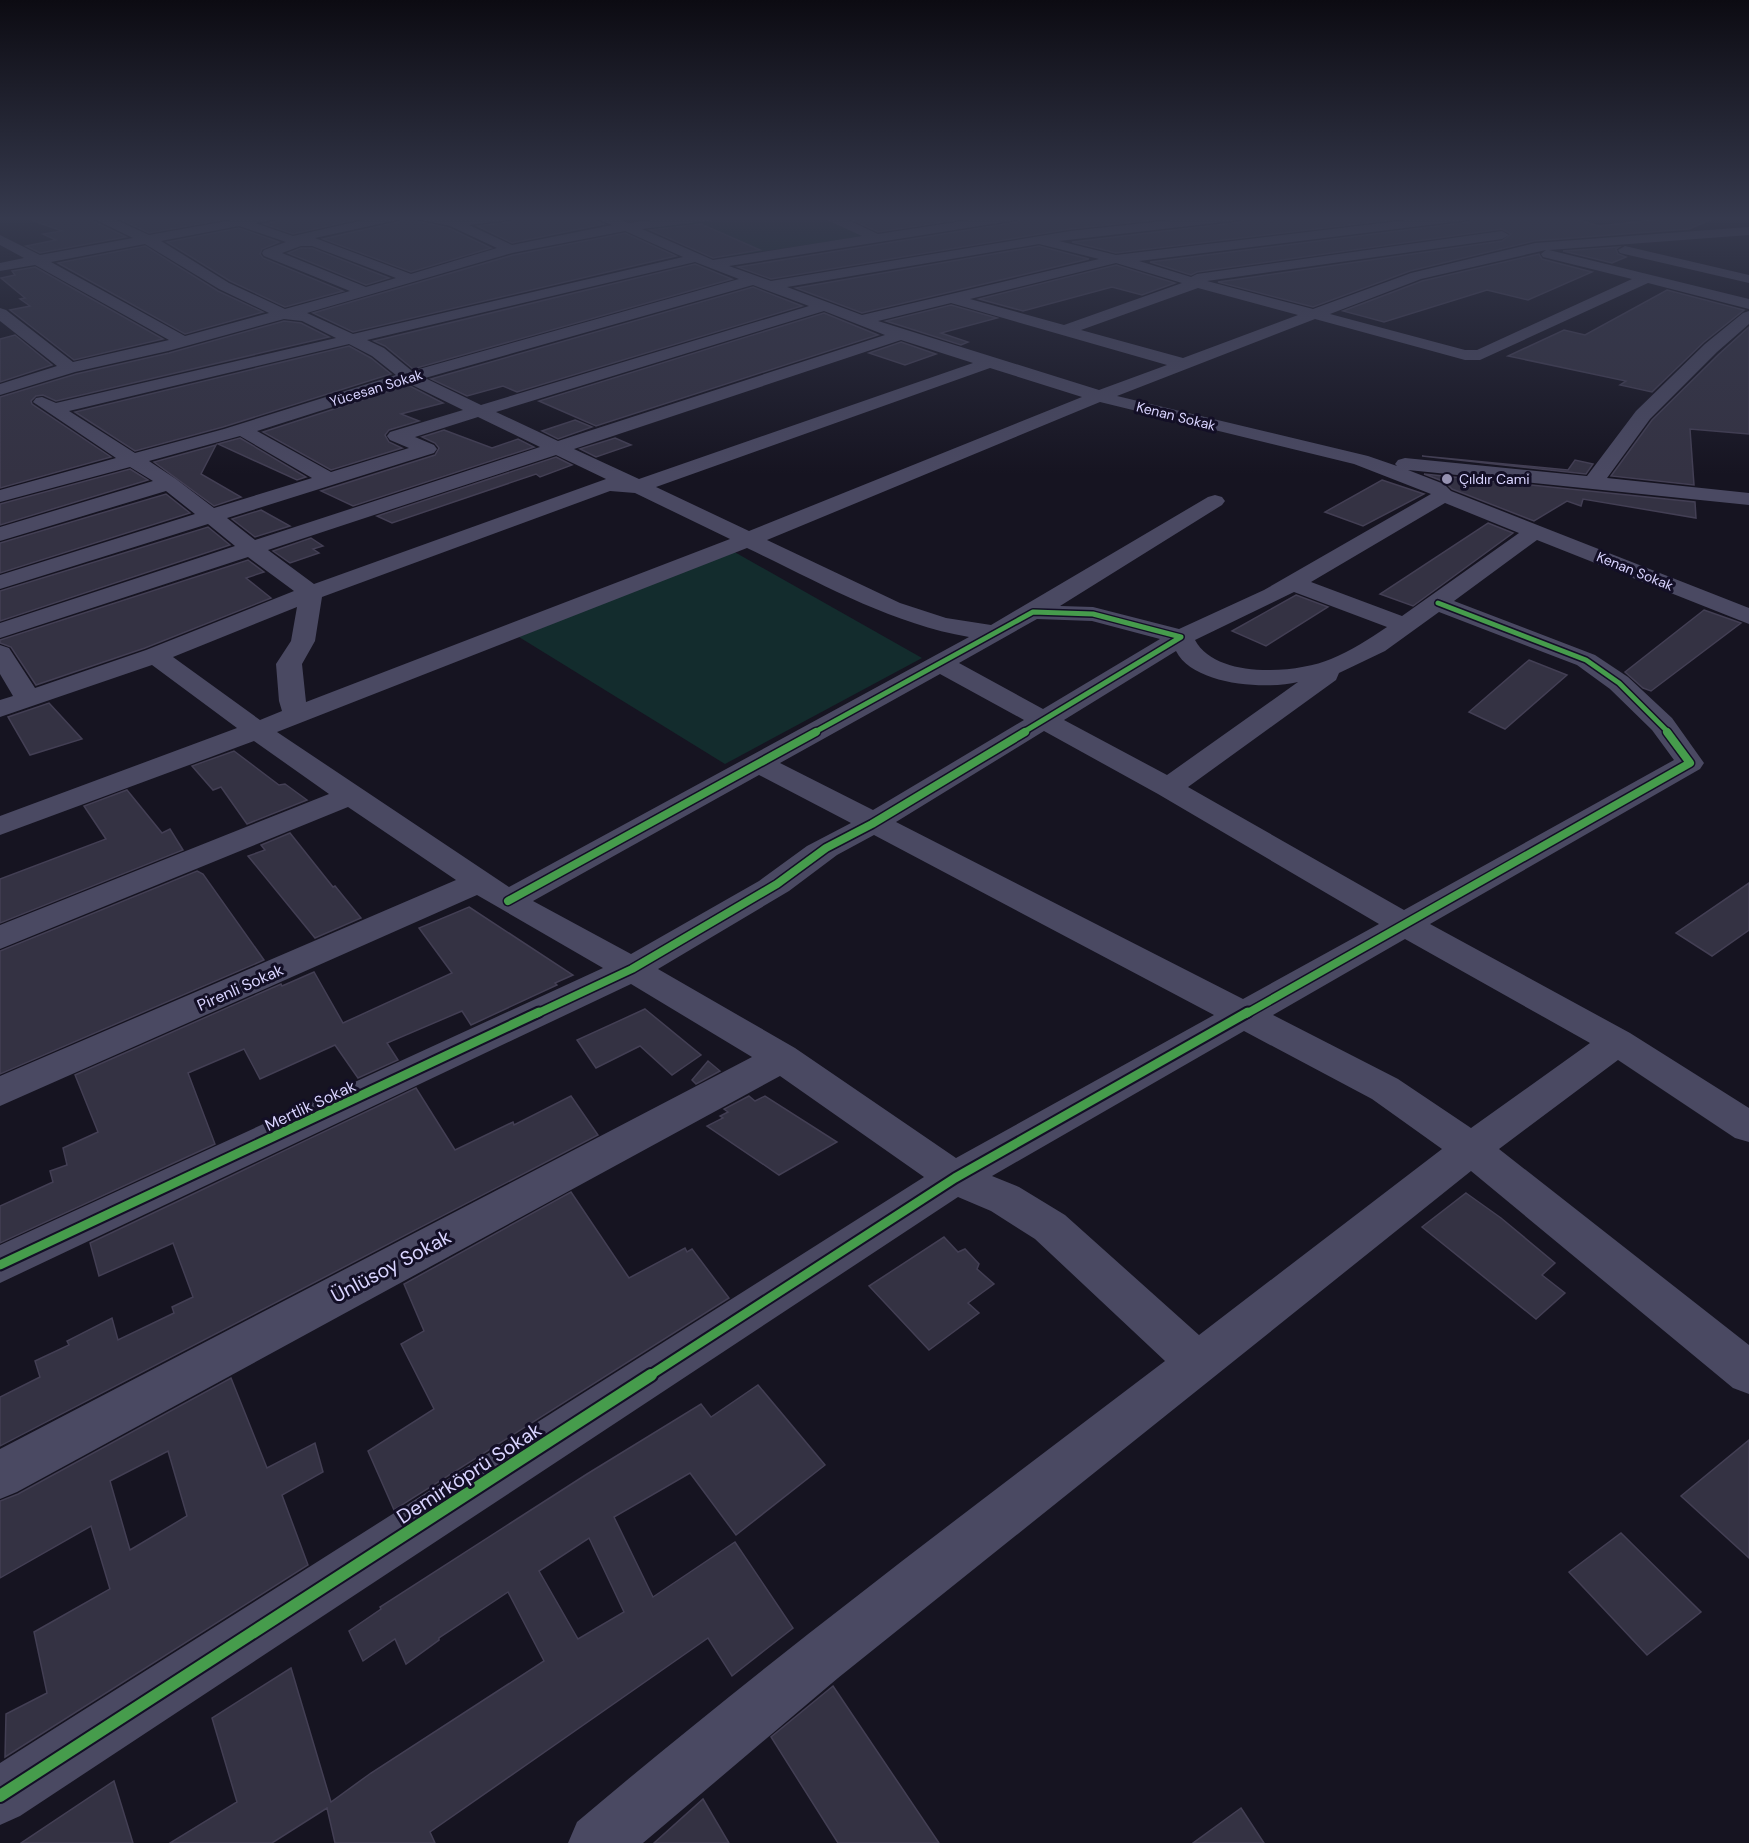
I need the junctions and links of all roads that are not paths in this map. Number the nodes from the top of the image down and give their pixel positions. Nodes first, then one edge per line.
1 (110, 302) edge
2 (258, 302) edge
3 (328, 302) edge
4 (515, 302) edge
5 (688, 302) edge
6 (814, 302) edge
7 (923, 302) edge
8 (977, 302) edge
9 (1146, 302) edge
10 (1264, 302) edge
11 (1350, 302) edge
12 (1596, 302) edge
13 (825, 306) junction
14 (0, 313) edge
15 (283, 314) junction
16 (1312, 315) junction
17 (1749, 316) edge
18 (861, 320) junction
19 (1066, 330) junction
20 (901, 335) junction
21 (350, 338) junction
22 (182, 341) junction
23 (988, 363) junction
24 (1184, 364) junction
25 (70, 368) junction
26 (409, 376) junction
27 (21, 384) junction
28 (0, 390) edge
29 (1098, 397) junction
30 (54, 409) junction
31 (482, 410) junction
32 (242, 430) junction
33 (558, 447) junction
34 (427, 449) junction
35 (133, 460) junction
36 (1361, 460) junction
37 (477, 473) junction
38 (330, 480) junction
39 (169, 483) junction
40 (1593, 483) junction
41 (637, 487) junction
42 (1444, 495) junction
43 (0, 496) edge
44 (1749, 499) edge
45 (1215, 501) dead end
46 (213, 517) junction
47 (1536, 531) junction
48 (0, 534) edge
49 (747, 540) junction
50 (252, 549) junction
51 (0, 582) edge
52 (1292, 583) junction
53 (311, 592) junction
54 (1438, 603) junction
55 (1033, 612) junction
56 (1749, 617) edge
57 (1404, 625) junction
58 (0, 631) edge
59 (994, 633) junction
60 (1181, 637) junction
61 (0, 653) edge
62 (155, 655) junction
63 (940, 663) junction
64 (1337, 666) junction
65 (28, 699) junction
66 (0, 709) edge
67 (297, 714) junction
68 (1043, 720) junction
69 (258, 730) junction
70 (759, 763) junction
71 (1168, 788) junction
72 (351, 795) junction
73 (872, 824) junction
74 (0, 826) edge
75 (494, 891) junction
76 (1404, 924) junction
77 (0, 938) edge
78 (632, 969) junction
79 (1243, 1016) junction
80 (1617, 1042) junction
81 (782, 1058) junction
82 (0, 1092) edge
83 (1749, 1127) edge
84 (1471, 1149) junction
85 (955, 1178) junction
86 (0, 1265) edge
87 (1198, 1364) junction
88 (1749, 1373) edge
89 (0, 1475) edge
90 (0, 1796) edge
91 (598, 1843) edge

1 - 22 street
2 - 15 street
3 - 15 street
4 - 21 street
5 - 26 street, Yücesan Sokak
6 - 13 street, Kenan Sokak
7 - 18 street
8 - 19 street
9 - 19 street
10 - 16 street
11 - 16 street
12 - 16 street
13 - 18 street, Kenan Sokak
13 - 31 street
14 - 25 street
15 - 21 street
15 - 22 street
16 - 24 street
17 - 40 street
18 - 20 street, Kenan Sokak
19 - 24 street
20 - 23 street, Kenan Sokak
20 - 33 street
21 - 26 street
21 - 30 street
22 - 25 street
23 - 29 street, Kenan Sokak
23 - 41 street
24 - 29 street
25 - 27 street
26 - 31 street
26 - 32 street, Yücesan Sokak
27 - 28 street
27 - 30 street
29 - 36 street, Kenan Sokak
29 - 49 street
30 - 35 street
31 - 33 street
31 - 34 street
32 - 35 street, Yücesan Sokak
32 - 38 street
33 - 37 street
33 - 41 street
34 - 37 street
34 - 38 street
35 - 39 street
35 - 43 street, Yücesan Sokak
36 - 40 street
36 - 42 street, Kenan Sokak
37 - 50 street
38 - 46 street
39 - 46 street
39 - 48 street
40 - 44 street
41 - 49 street
41 - 53 street
42 - 47 street, Kenan Sokak
42 - 52 street, Mertlik Sokak
45 - 55 street, Pirenli Sokak
46 - 50 street
46 - 51 street
47 - 54 street
47 - 56 street, Kenan Sokak
49 - 59 street
49 - 67 street
50 - 53 street
50 - 58 street
52 - 57 street
52 - 60 street, Mertlik Sokak
53 - 62 street
53 - 67 street
54 - 57 street
54 - 76 street, Demirköprü Sokak
55 - 59 street, Pirenli Sokak
55 - 60 street
57 - 64 street
59 - 63 street, Pirenli Sokak
60 - 64 street
60 - 68 street, Mertlik Sokak
61 - 65 street
62 - 65 street
62 - 69 street
63 - 68 street
63 - 70 street, Pirenli Sokak
64 - 71 street
65 - 66 street
67 - 69 street
68 - 71 street
68 - 73 street, Mertlik Sokak
69 - 72 street
69 - 74 street
70 - 73 street
70 - 75 street, Pirenli Sokak
71 - 76 street
72 - 75 street
72 - 77 street
73 - 78 street, Mertlik Sokak
73 - 79 street
75 - 78 street
75 - 82 street, Pirenli Sokak
76 - 79 street, Demirköprü Sokak
76 - 80 street
78 - 81 street
78 - 86 street, Mertlik Sokak
79 - 84 street
79 - 85 street, Demirköprü Sokak
80 - 83 street
80 - 84 street
81 - 85 street
81 - 89 street, Ünlüsoy Sokak
84 - 87 street
84 - 88 street
85 - 87 street
85 - 90 street, Demirköprü Sokak
87 - 91 street

